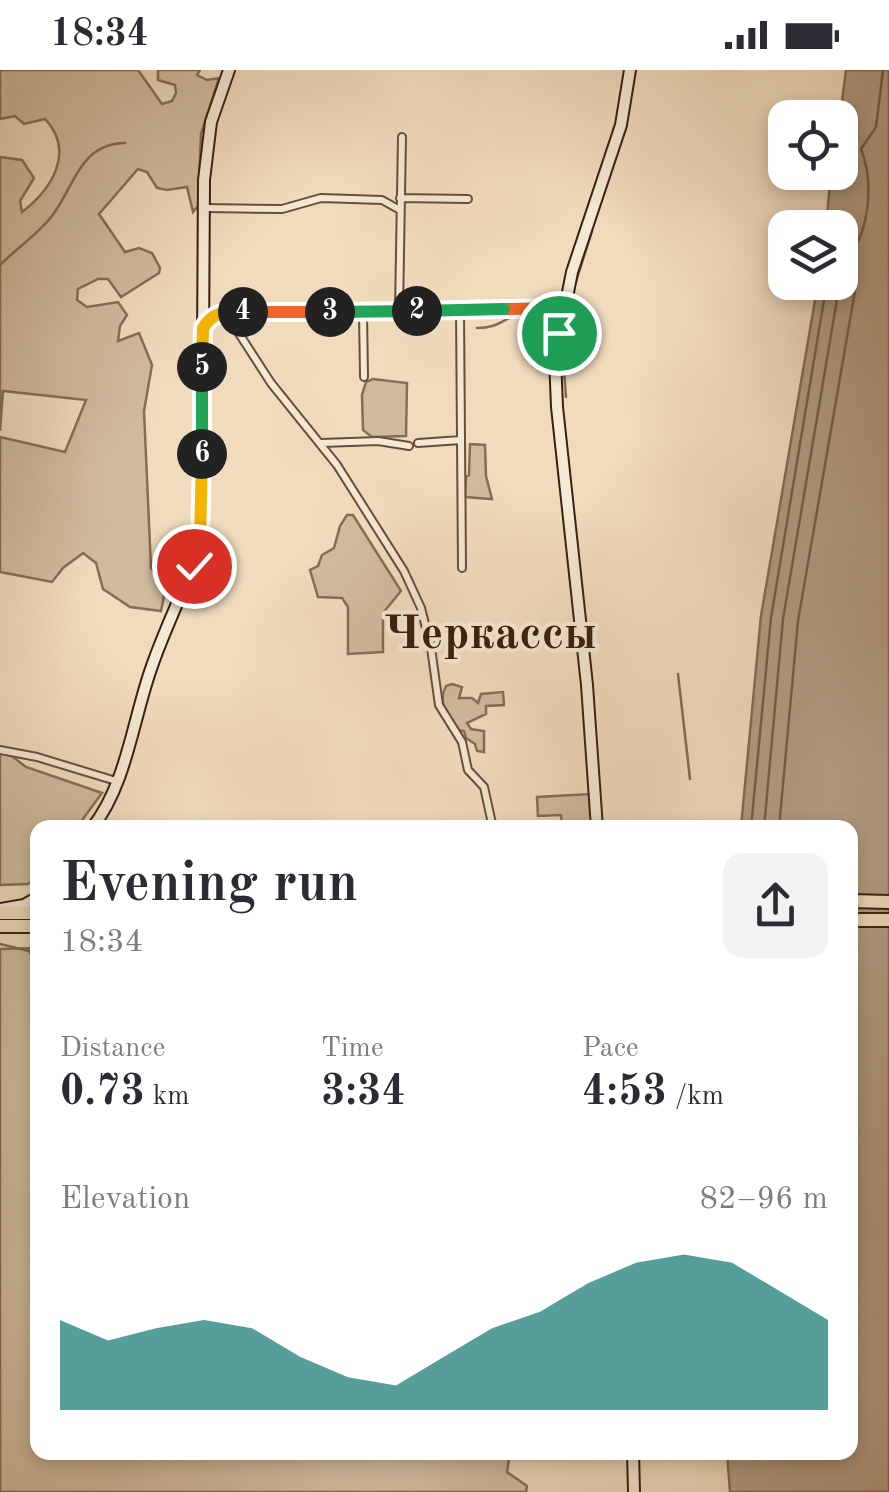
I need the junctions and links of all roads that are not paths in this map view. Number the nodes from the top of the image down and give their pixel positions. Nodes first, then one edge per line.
1 (229, 70) edge
2 (630, 70) edge
3 (402, 137) dead end
4 (400, 198) junction
5 (468, 199) dead end
6 (203, 208) junction
7 (400, 210) junction
8 (564, 308) junction
9 (460, 310) junction
10 (399, 311) junction
11 (363, 312) junction
12 (218, 314) junction
13 (203, 328) junction
14 (364, 378) dead end
15 (461, 440) junction
16 (321, 443) junction
17 (462, 568) dead end
18 (0, 750) edge
19 (116, 782) junction
20 (97, 820) edge
21 (491, 820) edge
22 (597, 820) edge
23 (30, 902) edge
24 (858, 902) edge
25 (889, 902) edge
26 (0, 911) edge
27 (30, 913) edge
28 (858, 920) edge
29 (889, 920) edge
30 (0, 926) edge
31 (30, 926) edge
32 (633, 1460) edge
33 (634, 1492) edge

1 - 6 street
2 - 8 street
3 - 4 street
4 - 5 street
4 - 7 street
6 - 7 street
6 - 13 street
7 - 10 street
8 - 9 street
8 - 22 street
9 - 10 street
9 - 15 street
10 - 11 street
11 - 12 street
11 - 14 street
12 - 13 street
12 - 16 street
13 - 19 street
15 - 16 street
15 - 17 street
16 - 21 street
18 - 19 street
19 - 20 street
23 - 26 street
24 - 25 highway
26 - 27 highway
28 - 29 highway
30 - 31 highway
32 - 33 street

